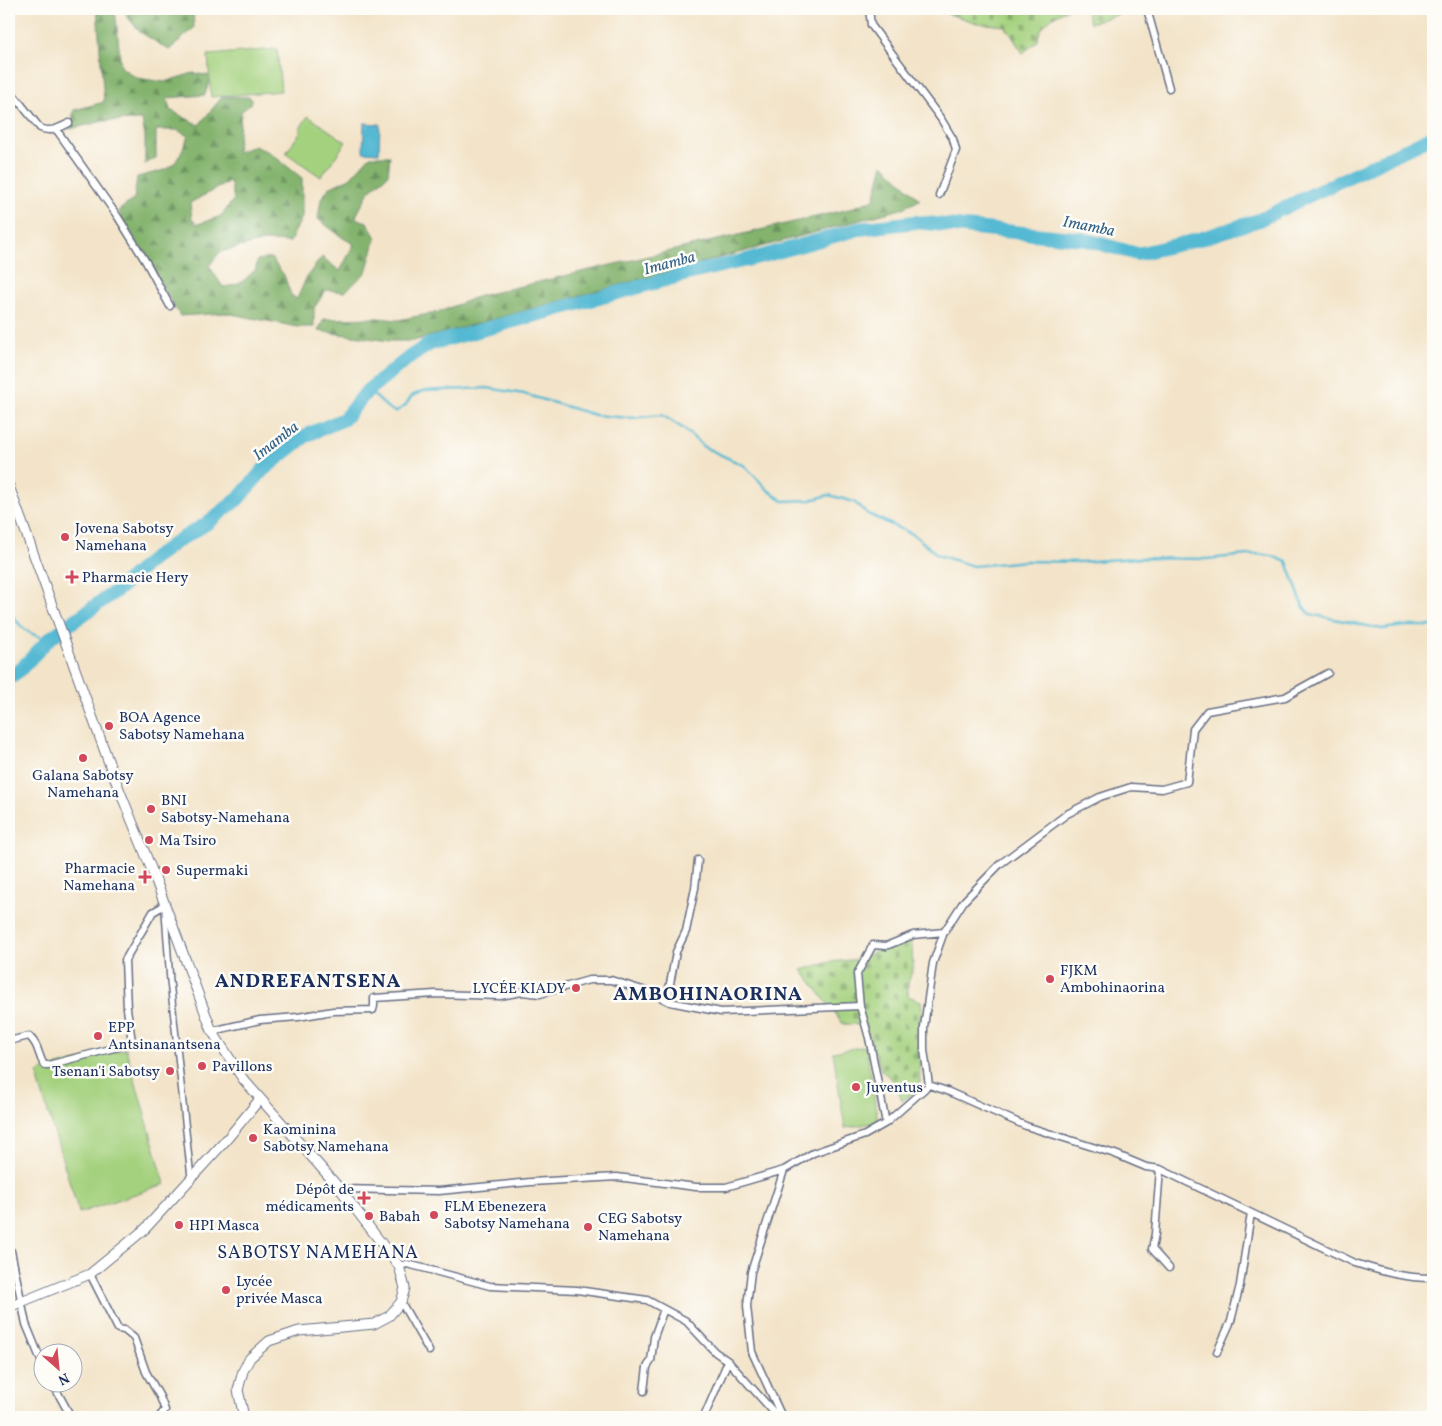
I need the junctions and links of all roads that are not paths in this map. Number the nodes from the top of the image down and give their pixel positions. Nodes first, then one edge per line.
1 (869, 9) edge
2 (1147, 9) edge
3 (1169, 88) dead end
4 (9, 90) edge
5 (69, 123) dead end
6 (56, 130) junction
7 (939, 195) dead end
8 (170, 306) dead end
9 (9, 486) edge
10 (1328, 672) dead end
11 (698, 860) dead end
12 (165, 905) junction
13 (944, 932) junction
14 (670, 1002) junction
15 (860, 1006) junction
16 (212, 1030) junction
17 (9, 1041) edge
18 (929, 1085) junction
19 (260, 1099) junction
20 (886, 1123) junction
21 (1160, 1169) junction
22 (784, 1170) junction
23 (192, 1178) junction
24 (340, 1189) junction
25 (1251, 1213) junction
26 (11, 1251) dead end
27 (399, 1266) junction
28 (1169, 1268) dead end
29 (90, 1274) junction
30 (1433, 1278) edge
31 (22, 1300) junction
32 (401, 1302) junction
33 (9, 1307) edge
34 (664, 1309) junction
35 (34, 1344) edge
36 (430, 1351) dead end
37 (1217, 1352) dead end
38 (728, 1362) junction
39 (644, 1390) dead end
40 (58, 1394) edge
41 (71, 1417) edge
42 (159, 1417) edge
43 (244, 1417) edge
44 (704, 1417) edge
45 (780, 1417) edge

1 - 7 street
2 - 3 street
4 - 6 street
5 - 6 street
6 - 8 street
9 - 12 main road
10 - 13 street
11 - 14 street
12 - 16 main road
12 - 17 street
12 - 23 street
13 - 15 street
13 - 18 street
14 - 15 street
14 - 16 street
15 - 20 street
16 - 19 main road
18 - 20 street
18 - 21 street
19 - 23 main road
19 - 24 main road
20 - 22 street
21 - 25 street
21 - 28 street
22 - 24 street
22 - 45 street
23 - 29 main road
24 - 27 main road
25 - 30 street
25 - 37 street
26 - 31 street
27 - 32 main road
27 - 34 street
29 - 31 main road
29 - 42 street
31 - 33 main road
31 - 35 street
32 - 36 street
32 - 43 main road
34 - 38 street
34 - 39 street
38 - 44 street
38 - 45 street
40 - 41 street

